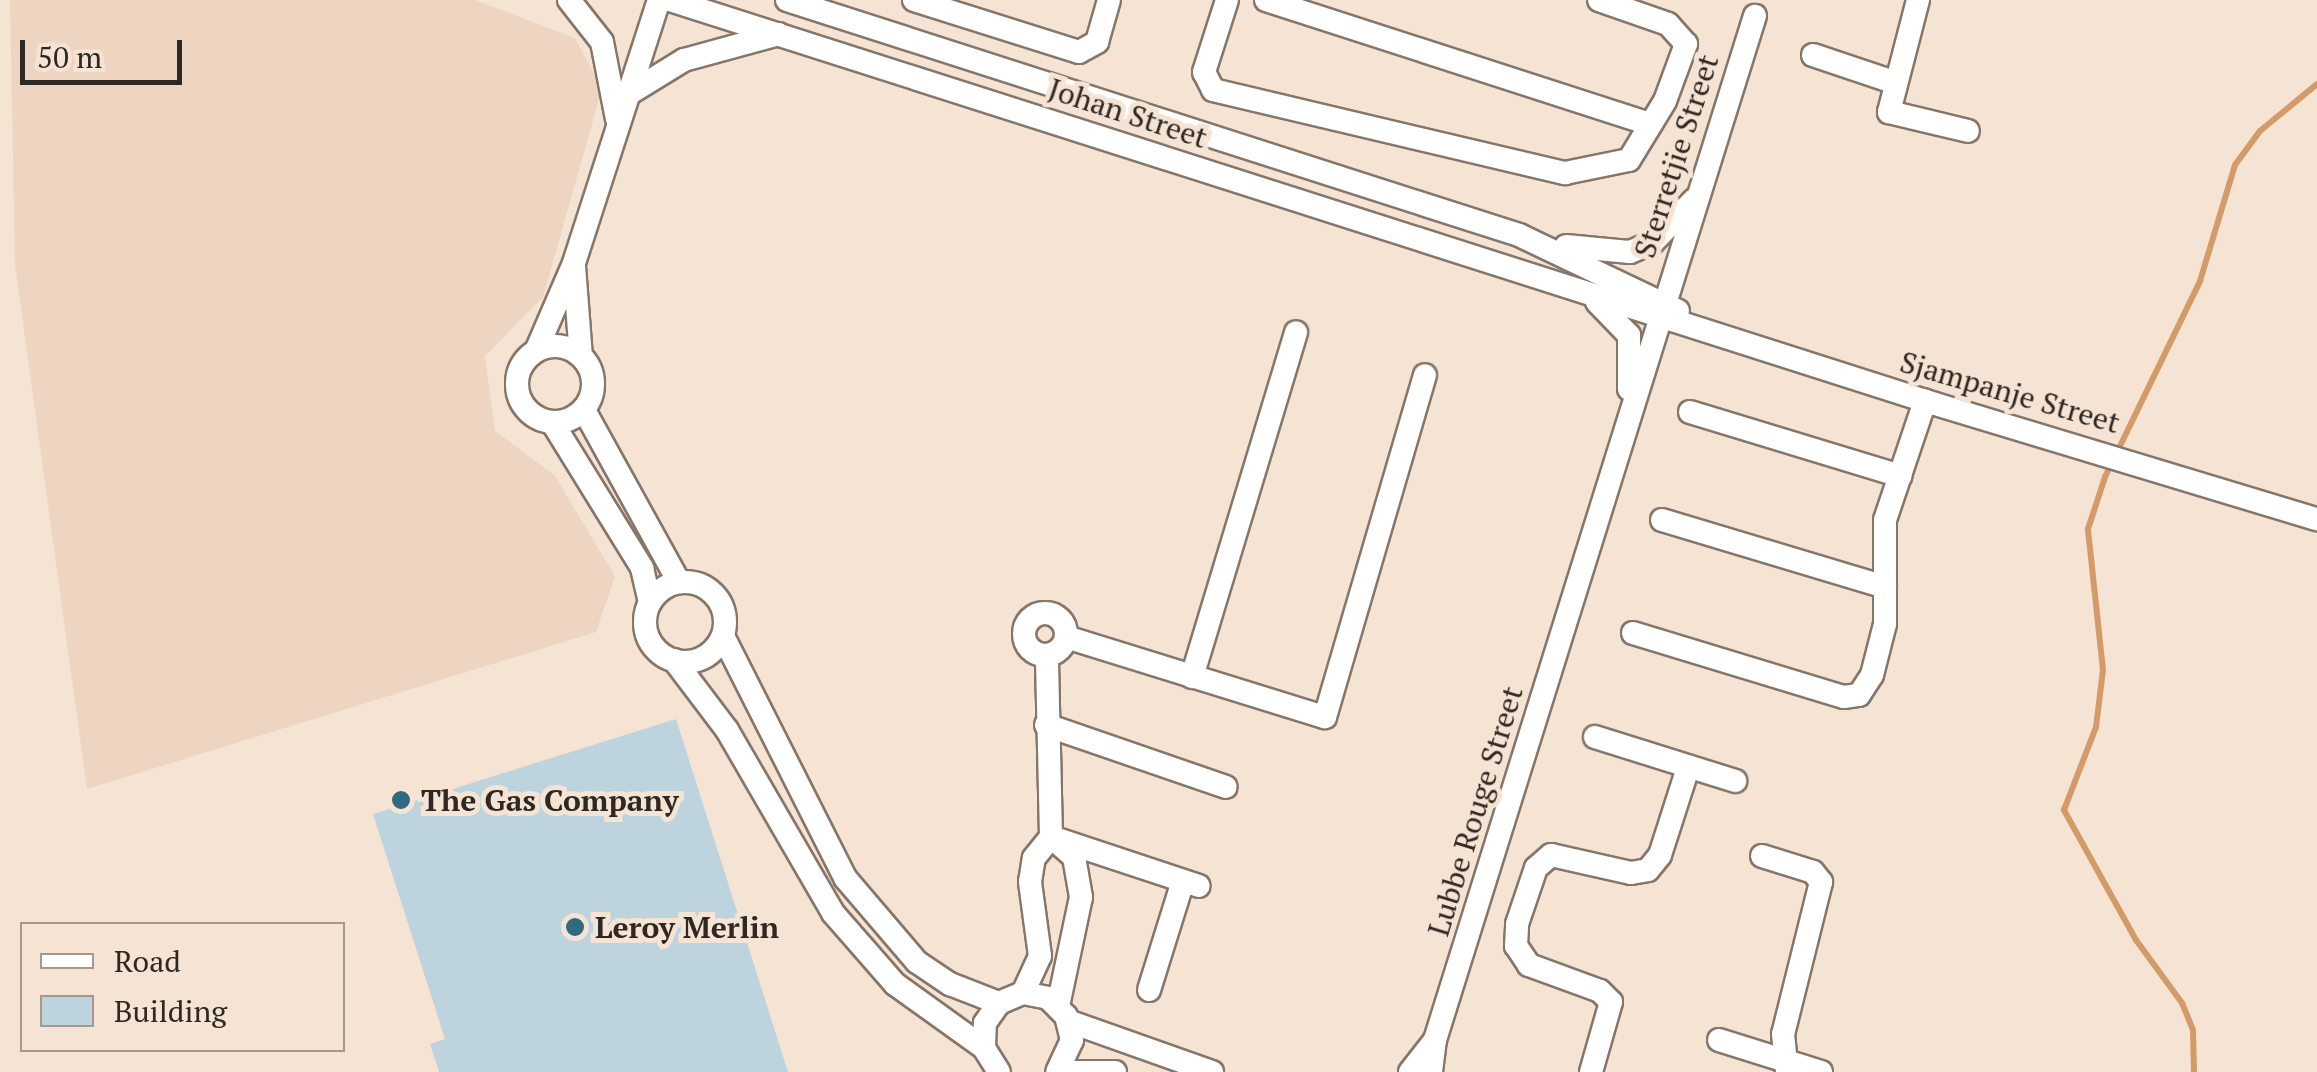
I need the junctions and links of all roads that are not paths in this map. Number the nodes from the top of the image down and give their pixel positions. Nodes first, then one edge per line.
1 (569, 0) edge
2 (659, 0) edge
3 (670, 0) edge
4 (787, 0) edge
5 (914, 0) edge
6 (1109, 0) edge
7 (1227, 0) edge
8 (1266, 0) edge
9 (1599, 0) edge
10 (1918, 0) edge
11 (1758, 8) edge
12 (778, 34) junction
13 (1813, 55) dead end
14 (1892, 82) junction
15 (627, 95) junction
16 (618, 123) junction
17 (1651, 124) junction
18 (1968, 131) dead end
19 (1694, 200) junction
20 (1519, 235) junction
21 (574, 263) junction
22 (1568, 284) junction
23 (1661, 309) junction
24 (1296, 332) dead end
25 (536, 351) junction
26 (581, 356) junction
27 (1425, 375) dead end
28 (1629, 389) junction
29 (1925, 401) junction
30 (584, 410) junction
31 (1690, 412) dead end
32 (552, 422) junction
33 (1900, 476) junction
34 (2317, 519) edge
35 (1662, 520) dead end
36 (679, 582) junction
37 (1884, 587) junction
38 (1572, 600) junction
39 (650, 602) junction
40 (1632, 632) dead end
41 (723, 636) junction
42 (1066, 638) junction
43 (1047, 655) junction
44 (674, 660) junction
45 (1192, 677) junction
46 (1046, 725) junction
47 (1595, 737) dead end
48 (1688, 768) junction
49 (1736, 782) dead end
50 (1226, 787) dead end
51 (1050, 837) junction
52 (1762, 856) dead end
53 (1149, 990) dead end
54 (1023, 993) junction
55 (1000, 1003) junction
56 (1064, 1014) junction
57 (1436, 1040) junction
58 (1719, 1040) dead end
59 (984, 1048) junction
60 (1786, 1066) edge
61 (997, 1071) edge
62 (1056, 1072) edge
63 (1074, 1072) edge
64 (1115, 1072) edge
65 (1212, 1072) edge
66 (1410, 1072) edge
67 (1432, 1072) edge
68 (1590, 1072) edge
69 (1821, 1072) edge

1 - 16 street
2 - 15 street
3 - 12 street, Johan Street
4 - 20 street, Johan Street
5 - 6 street
7 - 17 street
8 - 17 street
9 - 17 street
10 - 14 street
11 - 19 street, Sterretjie Street
11 - 23 street, Sterretjie Street
12 - 15 street
12 - 22 street, Johan Street
13 - 14 street
14 - 18 street
15 - 16 street
16 - 21 street
19 - 20 street, Johan Street
19 - 23 street, Sterretjie Street
20 - 23 street, Johan Street
21 - 25 street
21 - 26 street
22 - 23 street, Johan Street
22 - 28 street, Johan Street
23 - 28 street, Lubbe Rouge Street
23 - 29 street, Sjampanje Street
23 - 38 street, Lubbe Rouge Street
24 - 45 street
25 - 26 street
25 - 32 street
26 - 30 street
27 - 45 street
28 - 38 street, Lubbe Rouge Street
29 - 33 street
29 - 34 street, Sjampanje Street
30 - 32 street
30 - 36 street
31 - 33 street
32 - 39 street
33 - 37 street
35 - 37 street
36 - 39 street
36 - 41 street
37 - 40 street
38 - 57 street, Lubbe Rouge Street
39 - 44 street
41 - 44 street
41 - 55 street
42 - 43 street
42 - 43 street
42 - 45 street
43 - 46 street
44 - 59 street
46 - 50 street
46 - 51 street
47 - 48 street
48 - 49 street
48 - 68 street
51 - 53 street
51 - 54 street
51 - 56 street
52 - 60 street
54 - 55 street
54 - 56 street
55 - 59 street
56 - 62 street
56 - 65 street
57 - 66 street, Lubbe Rouge Street
57 - 67 street, Lubbe Rouge Street
58 - 60 street
59 - 61 street
60 - 69 street
63 - 64 street

